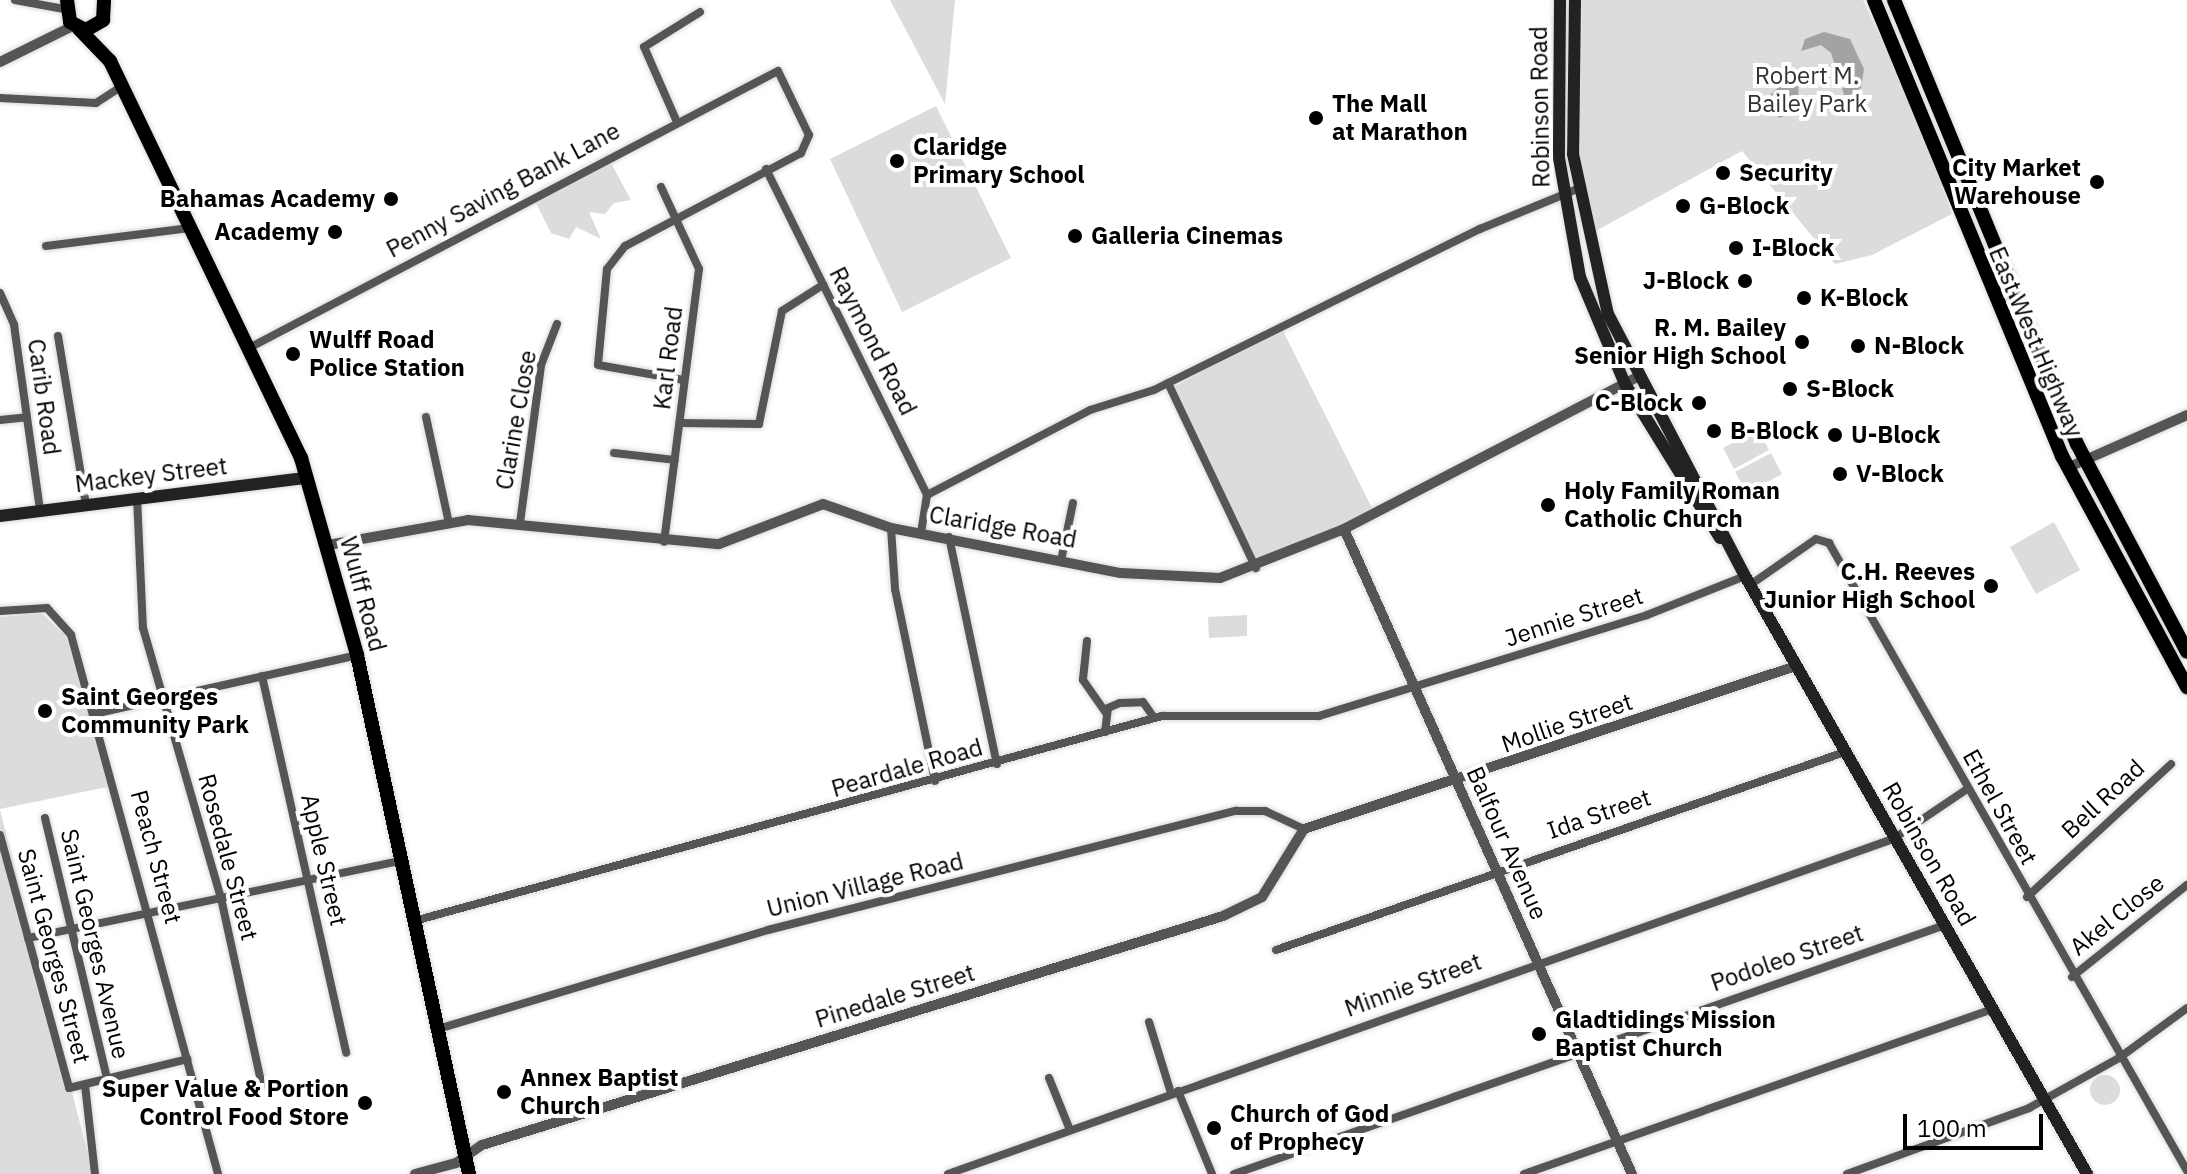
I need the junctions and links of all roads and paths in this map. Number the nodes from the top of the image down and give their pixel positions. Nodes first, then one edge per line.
1 (15, 0) edge
2 (1560, 0) edge
3 (1575, 0) edge
4 (1874, 0) edge
5 (1894, 0) edge
6 (107, 6) edge
7 (69, 11) edge
8 (700, 12) dead end
9 (110, 61) junction
10 (0, 62) edge
11 (122, 86) junction
12 (0, 98) edge
13 (677, 122) junction
14 (766, 169) junction
15 (661, 187) dead end
16 (1577, 189) junction
17 (1563, 192) junction
18 (677, 216) junction
19 (191, 228) junction
20 (46, 246) dead end
21 (823, 285) junction
22 (0, 293) edge
23 (557, 324) dead end
24 (58, 336) dead end
25 (249, 348) junction
26 (1637, 377) junction
27 (684, 380) junction
28 (1168, 383) junction
29 (1625, 384) junction
30 (1154, 390) junction
31 (1175, 405) junction
32 (2187, 415) edge
33 (27, 417) junction
34 (426, 417) dead end
35 (0, 420) edge
36 (680, 423) junction
37 (614, 453) dead end
38 (675, 460) junction
39 (2084, 460) junction
40 (2067, 468) junction
41 (307, 478) junction
42 (927, 495) junction
43 (137, 497) junction
44 (1073, 503) dead end
45 (86, 505) junction
46 (40, 511) junction
47 (0, 516) edge
48 (449, 523) junction
49 (520, 523) junction
50 (891, 528) junction
51 (1344, 529) junction
52 (921, 533) junction
53 (949, 537) junction
54 (664, 542) junction
55 (328, 545) junction
56 (1734, 555) junction
57 (1062, 556) junction
58 (1256, 568) junction
59 (1748, 580) junction
60 (0, 611) edge
61 (1087, 641) dead end
62 (2187, 652) edge
63 (357, 655) junction
64 (1796, 666) junction
65 (262, 676) junction
66 (2187, 687) edge
67 (1414, 691) junction
68 (163, 699) junction
69 (1106, 713) junction
70 (94, 714) junction
71 (1154, 718) junction
72 (1105, 732) junction
73 (1845, 752) junction
74 (997, 764) junction
75 (2171, 764) dead end
76 (935, 781) junction
77 (1458, 782) junction
78 (1967, 789) junction
79 (45, 818) dead end
80 (1304, 829) junction
81 (0, 835) edge
82 (1893, 839) junction
83 (401, 861) junction
84 (1496, 870) junction
85 (308, 880) junction
86 (2187, 885) edge
87 (2027, 897) junction
88 (221, 898) junction
89 (151, 912) junction
90 (414, 921) junction
91 (1945, 925) junction
92 (73, 928) junction
93 (28, 938) junction
94 (1276, 950) dead end
95 (1538, 962) junction
96 (2072, 977) junction
97 (2187, 1008) edge
98 (1993, 1009) junction
99 (1149, 1022) dead end
100 (438, 1029) junction
101 (1578, 1050) junction
102 (346, 1053) dead end
103 (2119, 1058) junction
104 (188, 1059) junction
105 (1049, 1078) dead end
106 (107, 1079) junction
107 (85, 1085) junction
108 (262, 1086) dead end
109 (1175, 1092) junction
110 (2046, 1099) junction
111 (1070, 1130) junction
112 (1617, 1140) junction
113 (465, 1158) junction
114 (2187, 1171) edge
115 (95, 1174) edge
116 (218, 1174) edge
117 (415, 1174) edge
118 (469, 1174) edge
119 (948, 1174) edge
120 (1212, 1174) edge
121 (1234, 1174) edge
122 (1524, 1174) edge
123 (1632, 1174) edge
124 (1847, 1174) edge
125 (2087, 1174) edge

1 - 7 street
2 - 17 main road, Robinson Road
3 - 16 main road, Robinson Road
4 - 40 main road, East West Highway
5 - 39 main road, East West Highway
6 - 7 main road
6 - 9 main road, Wulff Road
7 - 9 main road, Wulff Road
7 - 10 street
8 - 13 street
9 - 11 main road, Wulff Road
11 - 12 street
11 - 19 main road, Wulff Road
13 - 14 street, Penny Saving Bank Lane
13 - 25 street, Penny Saving Bank Lane
14 - 18 street
14 - 21 street, Raymond Road
15 - 18 street, Karl Road
16 - 17 street
16 - 26 main road, Robinson Road
17 - 28 street
17 - 29 main road, Robinson Road
18 - 27 street, Karl Road
18 - 27 street
19 - 20 street
19 - 25 main road, Wulff Road
21 - 36 street
21 - 42 street, Raymond Road
22 - 33 street, Carib Road
23 - 49 street, Clarine Close
24 - 45 street
25 - 41 main road, Wulff Road
26 - 29 street, Claridge Road
26 - 56 main road, Robinson Road
27 - 36 street, Karl Road
28 - 30 street
28 - 31 street
29 - 51 street, Claridge Road
29 - 56 main road, Robinson Road
30 - 31 street
30 - 42 street
31 - 58 street
32 - 39 street
33 - 35 street
33 - 46 street, Carib Road
34 - 48 street
36 - 38 street, Karl Road
37 - 38 street
38 - 54 street, Karl Road
39 - 40 street
39 - 62 main road, East West Highway
40 - 66 main road, East West Highway
41 - 43 main road, Mackey Street
41 - 55 main road, Wulff Road
42 - 52 street
43 - 45 main road, Mackey Street
43 - 68 street, Rosedale Street
44 - 57 street
45 - 46 main road, Mackey Street
46 - 47 main road, Mackey Street
48 - 49 street, Claridge Road
48 - 55 street, Claridge Road
49 - 54 street, Claridge Road
50 - 52 street, Claridge Road
50 - 54 street, Claridge Road
50 - 76 street
51 - 58 street, Claridge Road
51 - 67 street, Balfour Avenue
52 - 53 street, Claridge Road
53 - 57 street, Claridge Road
53 - 74 street
55 - 63 main road, Wulff Road
56 - 59 main road, Robinson Road
57 - 58 street, Claridge Road
59 - 64 main road, Robinson Road
59 - 67 street, Jennie Street
59 - 78 street, Ethel Street
60 - 70 street, Peach Street
61 - 69 street
63 - 65 street
63 - 83 main road, Wulff Road
64 - 73 main road, Robinson Road
64 - 77 street, Mollie Street
65 - 68 street
65 - 85 street, Apple Street
67 - 71 street, Peardale Road
67 - 77 street, Balfour Avenue
68 - 70 street
68 - 88 street, Rosedale Street
69 - 71 street
69 - 72 street
70 - 89 street, Peach Street
71 - 72 street, Peardale Road
72 - 74 street, Peardale Road
73 - 82 main road, Robinson Road
73 - 84 street, Ida Street
74 - 76 street, Peardale Road
75 - 87 street, Bell Road
76 - 90 street, Peardale Road
77 - 80 street, Mollie Street
77 - 84 street, Balfour Avenue
78 - 82 street, Minnie Street
78 - 87 street, Ethel Street
79 - 92 street, Saint Georges Avenue
80 - 100 street, Union Village Road
80 - 113 street, Pinedale Street
81 - 93 street, Saint Georges Street
82 - 91 main road, Robinson Road
82 - 95 street, Minnie Street
83 - 85 street
83 - 90 main road, Wulff Road
84 - 94 street, Ida Street
84 - 95 street, Balfour Avenue
85 - 88 street
85 - 102 street, Apple Street
86 - 96 street, Akel Close
87 - 96 street, Ethel Street
88 - 89 street
88 - 108 street, Rosedale Street
89 - 92 street
89 - 104 street, Peach Street
90 - 100 main road, Wulff Road
91 - 98 main road, Robinson Road
91 - 101 street, Podoleo Street
92 - 93 street
92 - 106 street, Saint Georges Avenue
93 - 107 street, Saint Georges Street
95 - 101 street, Balfour Avenue
95 - 109 street, Minnie Street
96 - 103 street, Ethel Street
97 - 103 street
98 - 110 main road, Robinson Road
98 - 112 street
99 - 109 street
100 - 113 main road, Wulff Road
101 - 112 street, Balfour Avenue
101 - 121 street, Podoleo Street
103 - 110 street
103 - 114 street, Ethel Street
104 - 106 street
104 - 116 street, Peach Street
105 - 111 street
106 - 107 street
107 - 115 street
109 - 111 street, Minnie Street
109 - 120 street
110 - 124 street
110 - 125 main road, Robinson Road
111 - 119 street, Minnie Street
112 - 122 street
112 - 123 street, Balfour Avenue
113 - 117 street, Pinedale Street
113 - 118 main road, Wulff Road

